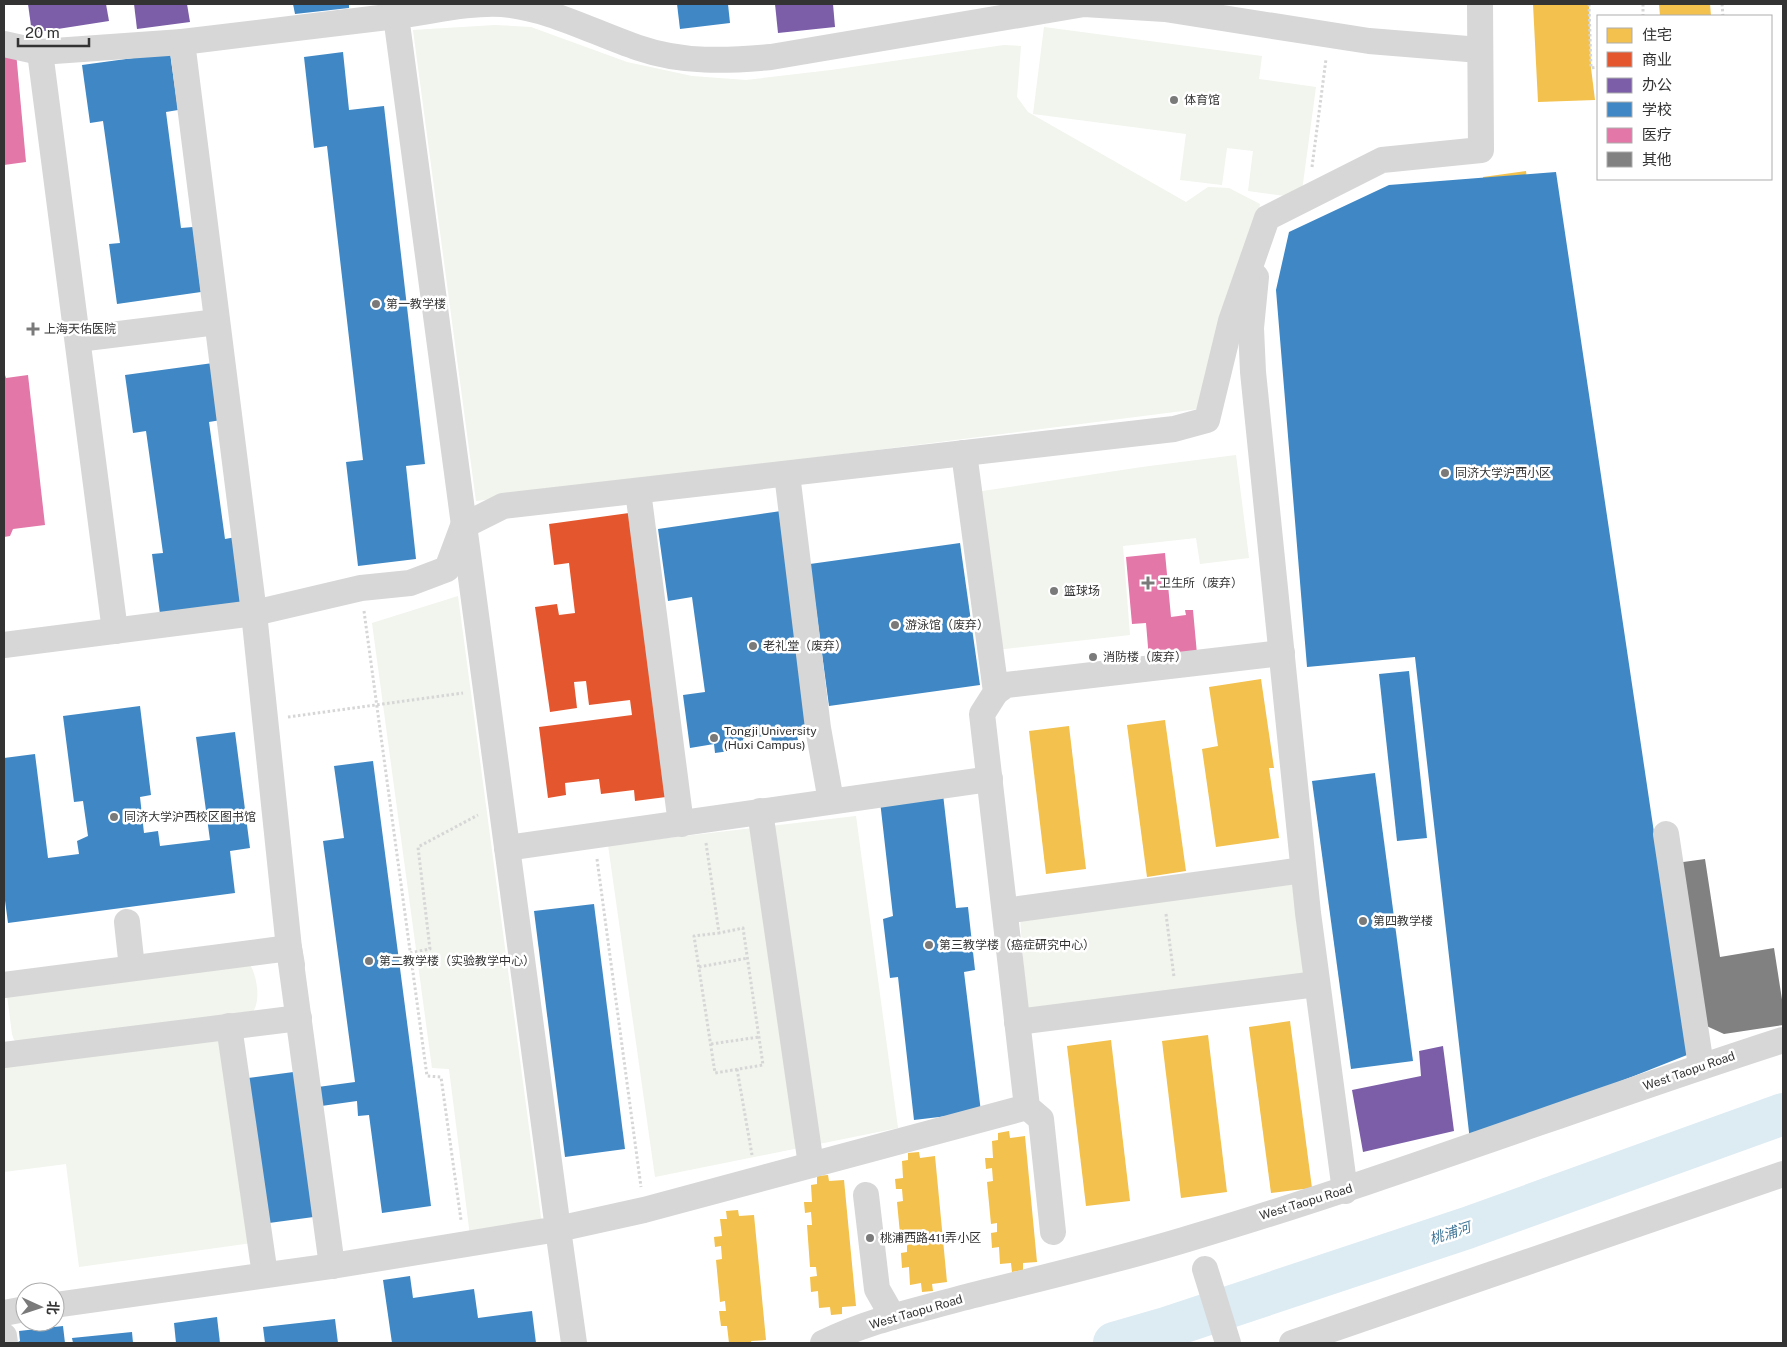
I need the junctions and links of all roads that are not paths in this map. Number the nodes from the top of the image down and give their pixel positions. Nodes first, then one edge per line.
1 (1480, 4) edge
2 (396, 16) junction
3 (182, 42) junction
4 (4, 44) edge
5 (1480, 50) junction
6 (40, 52) junction
7 (1267, 218) junction
8 (217, 322) junction
9 (78, 339) junction
10 (964, 453) junction
11 (787, 474) junction
12 (638, 491) junction
13 (463, 526) junction
14 (254, 613) junction
15 (115, 631) junction
16 (4, 645) edge
17 (1282, 653) junction
18 (996, 692) junction
19 (990, 779) junction
20 (831, 801) junction
21 (760, 811) junction
22 (692, 822) junction
23 (1666, 834) dead end
24 (507, 848) junction
25 (1303, 870) junction
26 (1005, 910) junction
27 (127, 922) dead end
28 (289, 948) junction
29 (132, 968) junction
30 (4, 984) edge
31 (1317, 984) junction
32 (299, 1018) junction
33 (1017, 1022) junction
34 (229, 1026) junction
35 (1783, 1040) edge
36 (4, 1055) edge
37 (1701, 1066) junction
38 (1027, 1107) junction
39 (811, 1165) junction
40 (1783, 1174) edge
41 (1345, 1191) junction
42 (866, 1195) dead end
43 (558, 1229) junction
44 (1053, 1232) dead end
45 (1194, 1237) junction
46 (332, 1266) junction
47 (265, 1275) junction
48 (65, 1304) edge
49 (894, 1317) junction
50 (4, 1336) edge
51 (5, 1343) edge
52 (574, 1343) edge
53 (823, 1343) edge
54 (1228, 1343) edge
55 (1292, 1343) edge

1 - 5 street
2 - 3 street
2 - 5 street
2 - 13 street
3 - 6 street
3 - 8 street
4 - 6 street
5 - 7 street
6 - 9 street
7 - 10 street
7 - 17 street
8 - 9 street
8 - 14 street
9 - 15 street
10 - 11 street
10 - 18 street
11 - 12 street
11 - 20 street
12 - 13 street
12 - 22 street
13 - 14 street
13 - 24 street
14 - 15 street
14 - 28 street
15 - 16 street
17 - 18 street
17 - 25 street
18 - 19 street
19 - 20 street
19 - 26 street
20 - 21 street
21 - 22 street
21 - 39 street
22 - 24 street
23 - 37 street
24 - 43 street
25 - 26 street
25 - 31 street
26 - 33 street
27 - 29 street
28 - 29 street
28 - 32 street
29 - 30 street
31 - 33 street
31 - 41 street
32 - 34 street
32 - 46 street
33 - 38 street
34 - 36 street
34 - 47 street
35 - 37 street, West Taopu Road
37 - 41 street, West Taopu Road
38 - 39 street
38 - 44 street
39 - 43 street
40 - 55 street
41 - 45 street, West Taopu Road
42 - 49 street
43 - 46 street
43 - 52 street
45 - 49 street, West Taopu Road
45 - 54 street, bridge
46 - 47 street
47 - 48 street
49 - 53 street, West Taopu Road
50 - 51 street

